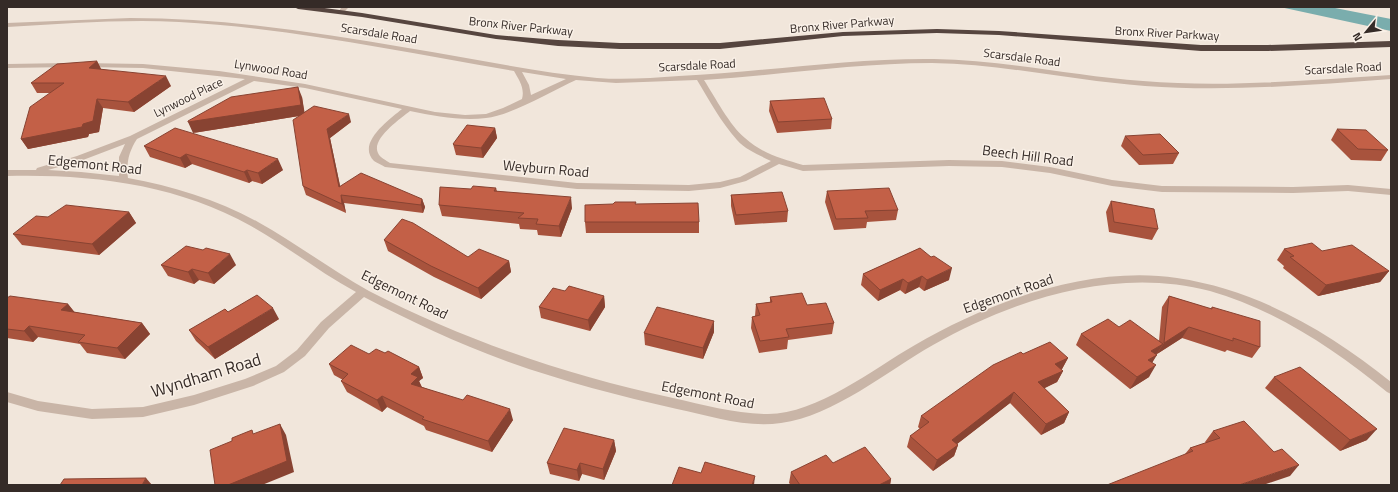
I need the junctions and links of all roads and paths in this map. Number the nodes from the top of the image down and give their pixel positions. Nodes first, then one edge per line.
1 (298, 7) edge
2 (344, 10) edge
3 (7, 25) edge
4 (1391, 44) edge
5 (7, 66) edge
6 (517, 70) junction
7 (576, 77) junction
8 (1391, 77) edge
9 (253, 78) junction
10 (699, 78) junction
11 (526, 100) junction
12 (408, 109) junction
13 (134, 137) junction
14 (778, 161) junction
15 (29, 172) junction
16 (7, 174) edge
17 (124, 179) junction
18 (1391, 192) edge
19 (363, 292) junction
20 (1391, 389) edge
21 (7, 397) edge

1 - 2 highway, Bronx River Parkway
2 - 4 highway, Bronx River Parkway
3 - 6 street, Scarsdale Road
5 - 9 street, Lynwood Road
6 - 7 street, Scarsdale Road
6 - 11 street
7 - 10 street, Scarsdale Road
7 - 11 street, Lynwood Road
8 - 10 street, Scarsdale Road
9 - 12 street, Lynwood Road
9 - 13 street, Lynwood Place
10 - 14 street, Beech Hill Road
11 - 12 street, Lynwood Road
12 - 14 street, Weyburn Road
13 - 15 street, Lynwood Place
13 - 17 street
14 - 18 street, Beech Hill Road
15 - 16 street, Edgemont Road
15 - 17 street, Edgemont Road
17 - 19 street, Edgemont Road
19 - 20 street, Edgemont Road
19 - 21 street, Wyndham Road

